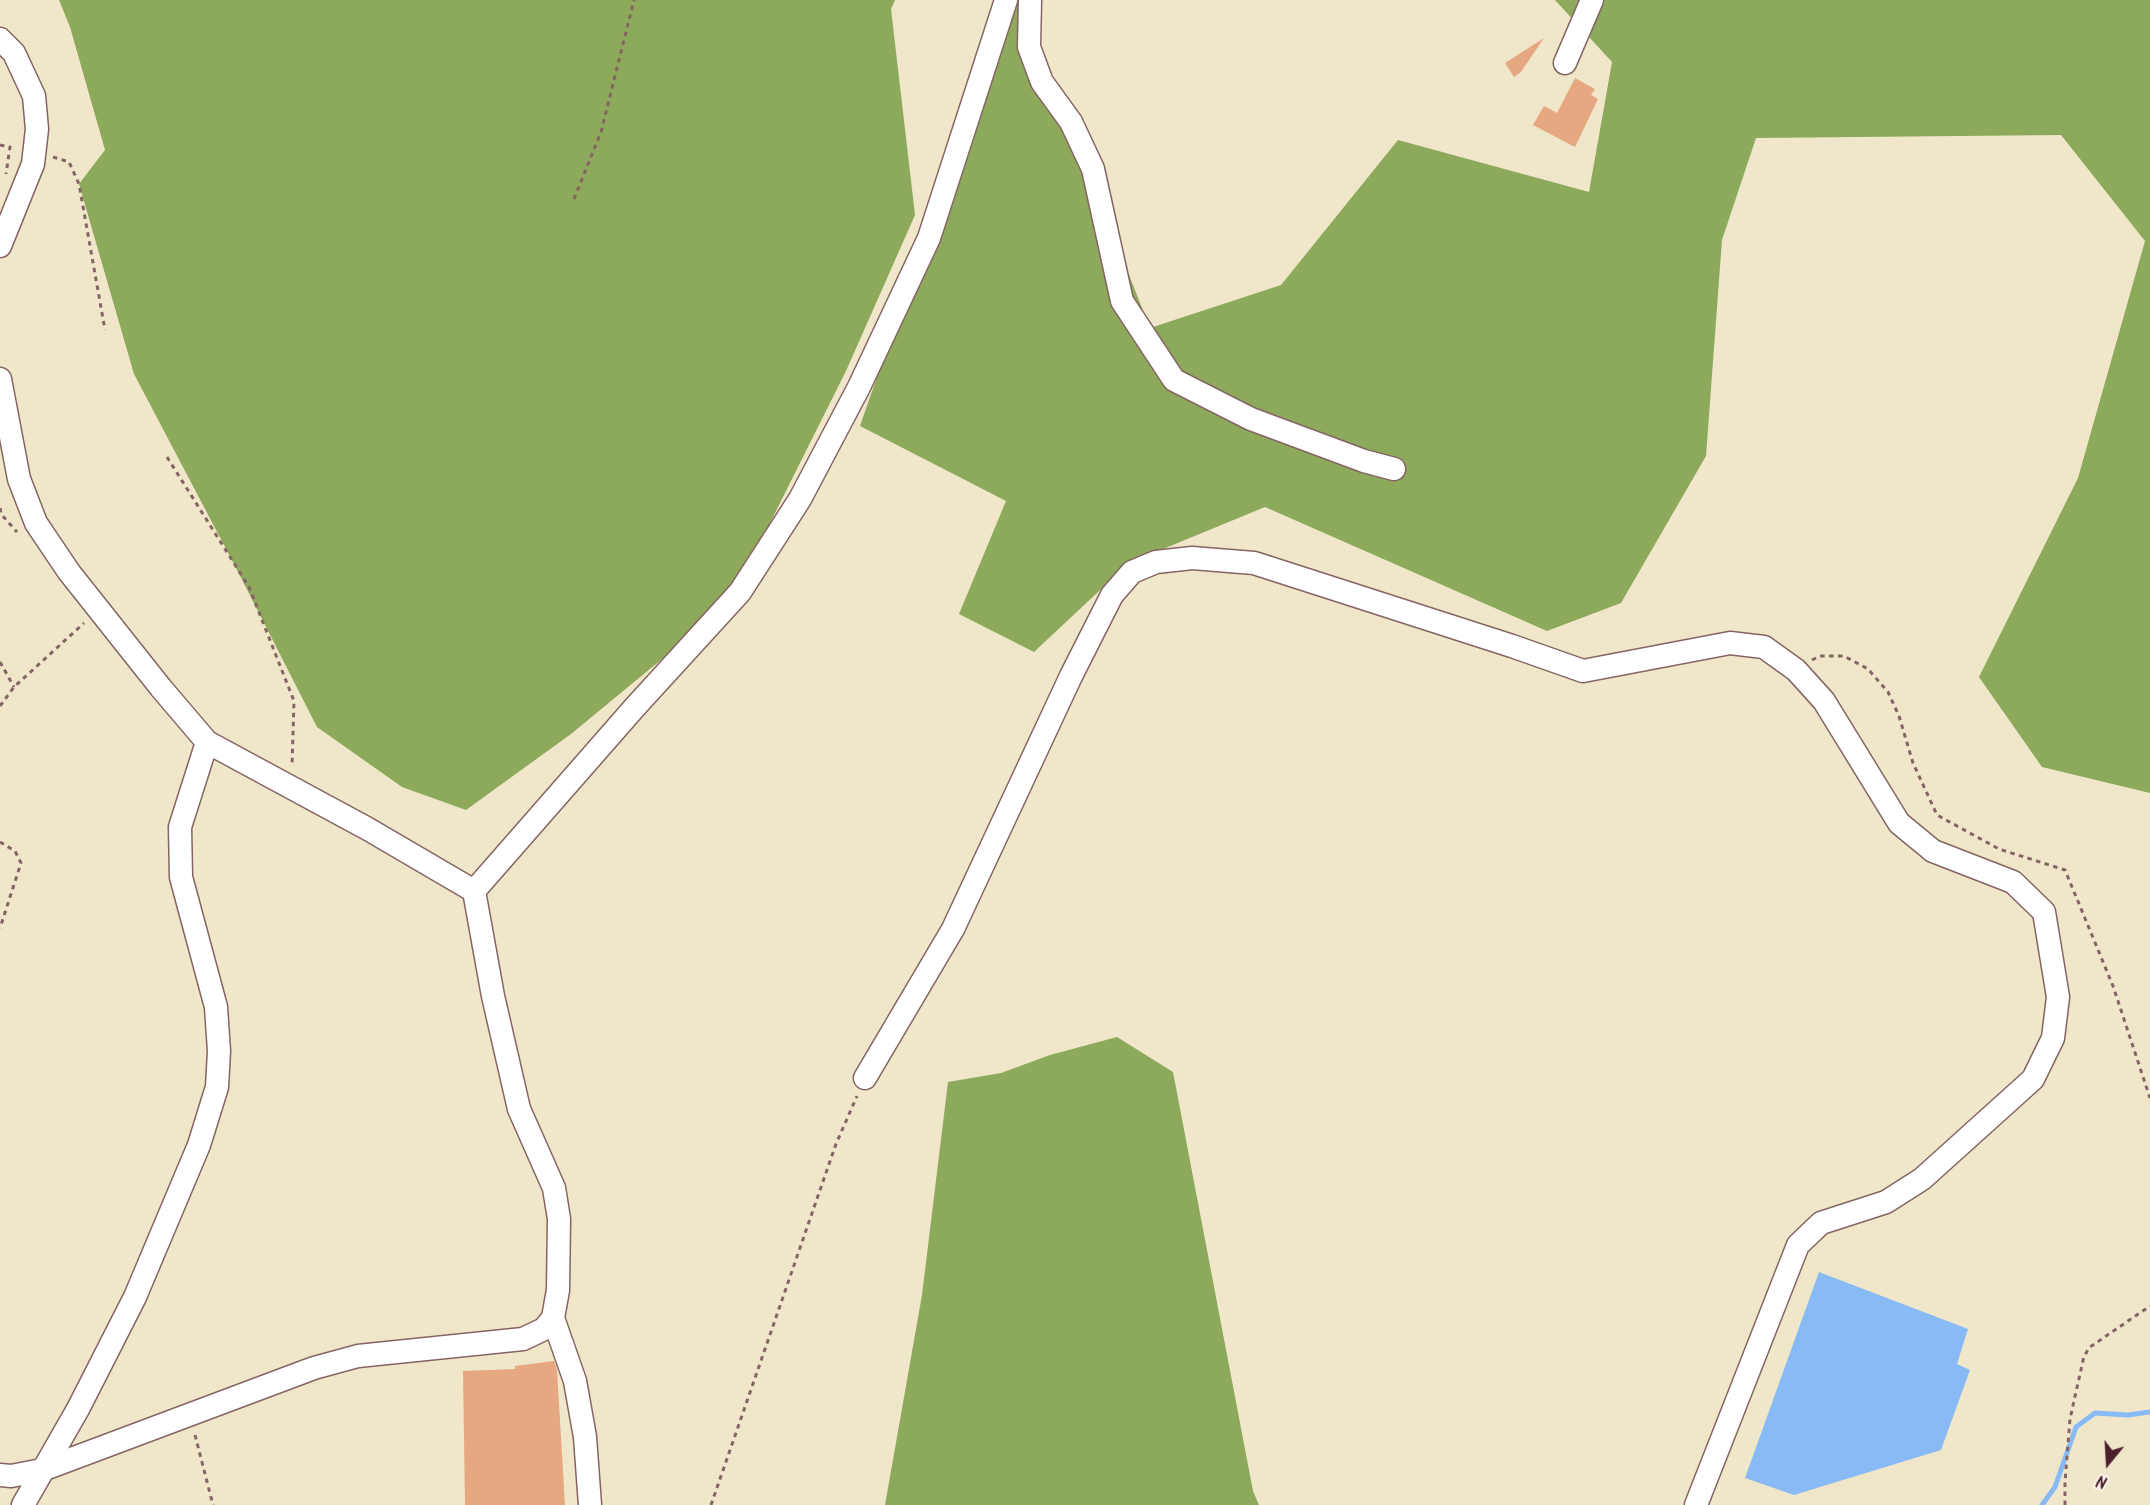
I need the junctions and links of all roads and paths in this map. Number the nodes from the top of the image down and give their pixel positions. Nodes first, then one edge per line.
1 (634, 0) edge
2 (1006, 0) edge
3 (1030, 0) edge
4 (1592, 0) edge
5 (0, 39) edge
6 (1565, 63) dead end
7 (0, 145) edge
8 (35, 152) junction
9 (5, 180) dead end
10 (574, 199) dead end
11 (0, 246) edge
12 (105, 330) dead end
13 (0, 379) edge
14 (167, 457) dead end
15 (1394, 469) dead end
16 (99, 611) junction
17 (0, 662) edge
18 (1796, 670) junction
19 (14, 687) junction
20 (0, 706) edge
21 (207, 742) junction
22 (291, 788) junction
23 (0, 842) edge
24 (474, 891) junction
25 (0, 928) edge
26 (865, 1078) joint
27 (2150, 1098) edge
28 (2150, 1306) edge
29 (553, 1318) junction
30 (190, 1415) junction
31 (42, 1470) junction
32 (0, 1475) edge
33 (23, 1505) edge
34 (213, 1505) edge
35 (590, 1505) edge
36 (711, 1505) edge
37 (1696, 1505) edge
38 (2065, 1505) edge

1 - 10 path
2 - 24 street
3 - 15 street
4 - 6 street
5 - 8 street
7 - 9 path
8 - 11 street
8 - 12 path
13 - 16 street
14 - 22 path
16 - 19 path
16 - 21 street
17 - 19 path
18 - 26 street
18 - 27 path
18 - 37 street
19 - 20 path
21 - 22 street
21 - 31 street
22 - 24 street
23 - 25 path
24 - 29 street
26 - 36 path
28 - 38 path
29 - 30 street
29 - 35 street
30 - 31 street
30 - 34 path
31 - 32 street
31 - 33 street

